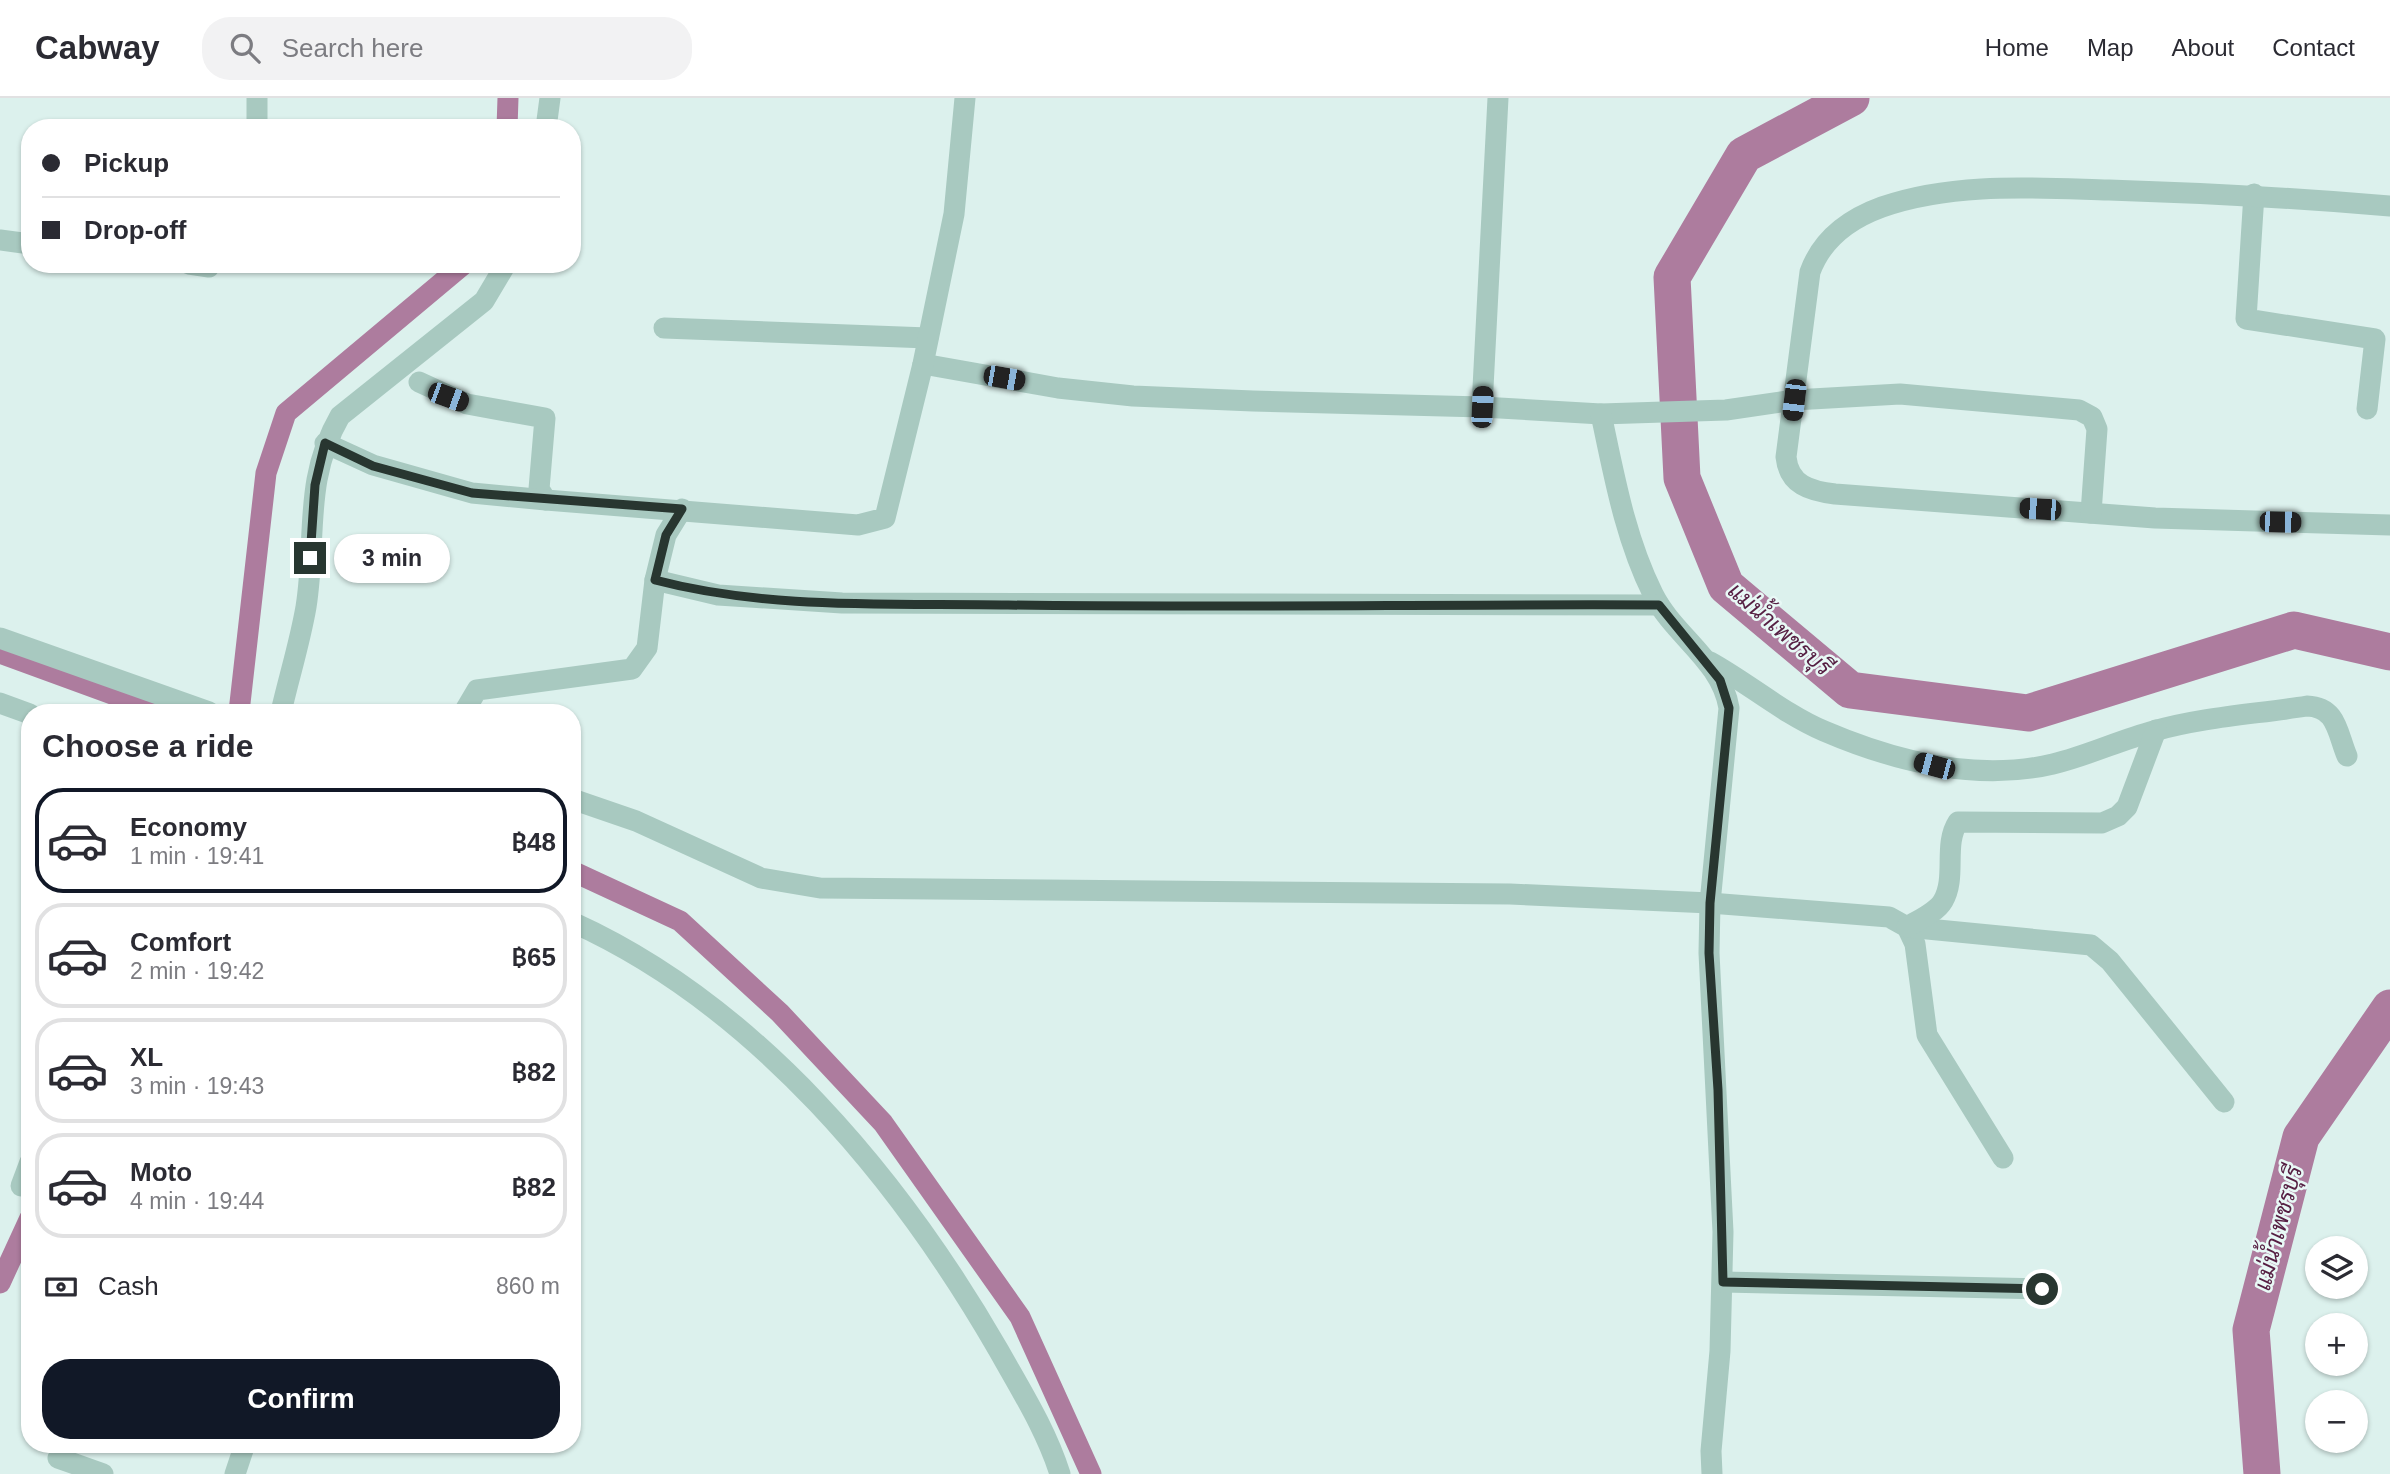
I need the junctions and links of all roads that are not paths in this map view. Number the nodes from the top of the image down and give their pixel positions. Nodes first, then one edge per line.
1 (257, 98) edge
2 (550, 98) edge
3 (965, 98) edge
4 (1498, 98) edge
5 (257, 119) edge
6 (547, 119) edge
7 (2254, 194) junction
8 (2390, 206) edge
9 (0, 240) edge
10 (21, 243) edge
11 (500, 273) edge
12 (664, 328) dead end
13 (928, 338) junction
14 (2382, 340) edge
15 (923, 365) junction
16 (419, 382) dead end
17 (1794, 400) junction
18 (1482, 407) junction
19 (2367, 409) dead end
20 (1601, 414) junction
21 (325, 443) junction
22 (546, 500) junction
23 (682, 509) junction
24 (2091, 513) junction
25 (2390, 525) edge
26 (655, 580) junction
27 (1659, 605) junction
28 (0, 638) edge
29 (1706, 660) junction
30 (0, 703) edge
31 (186, 704) edge
32 (283, 704) edge
33 (469, 704) edge
34 (21, 710) edge
35 (2157, 730) junction
36 (2347, 756) dead end
37 (581, 802) edge
38 (1710, 903) junction
39 (581, 927) edge
40 (1907, 927) junction
41 (2224, 1102) dead end
42 (2003, 1158) dead end
43 (1723, 1282) junction
44 (2042, 1289) dead end
45 (242, 1453) edge
46 (58, 1458) dead end
47 (103, 1474) edge
48 (235, 1474) edge
49 (1060, 1474) edge
50 (1712, 1474) edge

1 - 5 street
2 - 6 street
3 - 13 street
4 - 18 street
7 - 8 street
7 - 14 street
7 - 17 street
9 - 10 street
11 - 21 street
12 - 13 street
13 - 15 street
14 - 19 street
15 - 18 street
15 - 23 street
16 - 22 street
17 - 20 street
17 - 24 street
17 - 24 street
18 - 20 street
20 - 27 street
21 - 22 street
21 - 32 street
22 - 23 street
23 - 26 street
24 - 25 street
26 - 27 street
26 - 33 street
27 - 29 street
28 - 31 street
29 - 35 street
29 - 38 street
30 - 34 street
35 - 36 street
35 - 40 street
37 - 38 street
38 - 40 street
38 - 43 street
39 - 49 street
40 - 41 street
40 - 42 street
43 - 44 street
43 - 50 street
45 - 48 street
46 - 47 street

